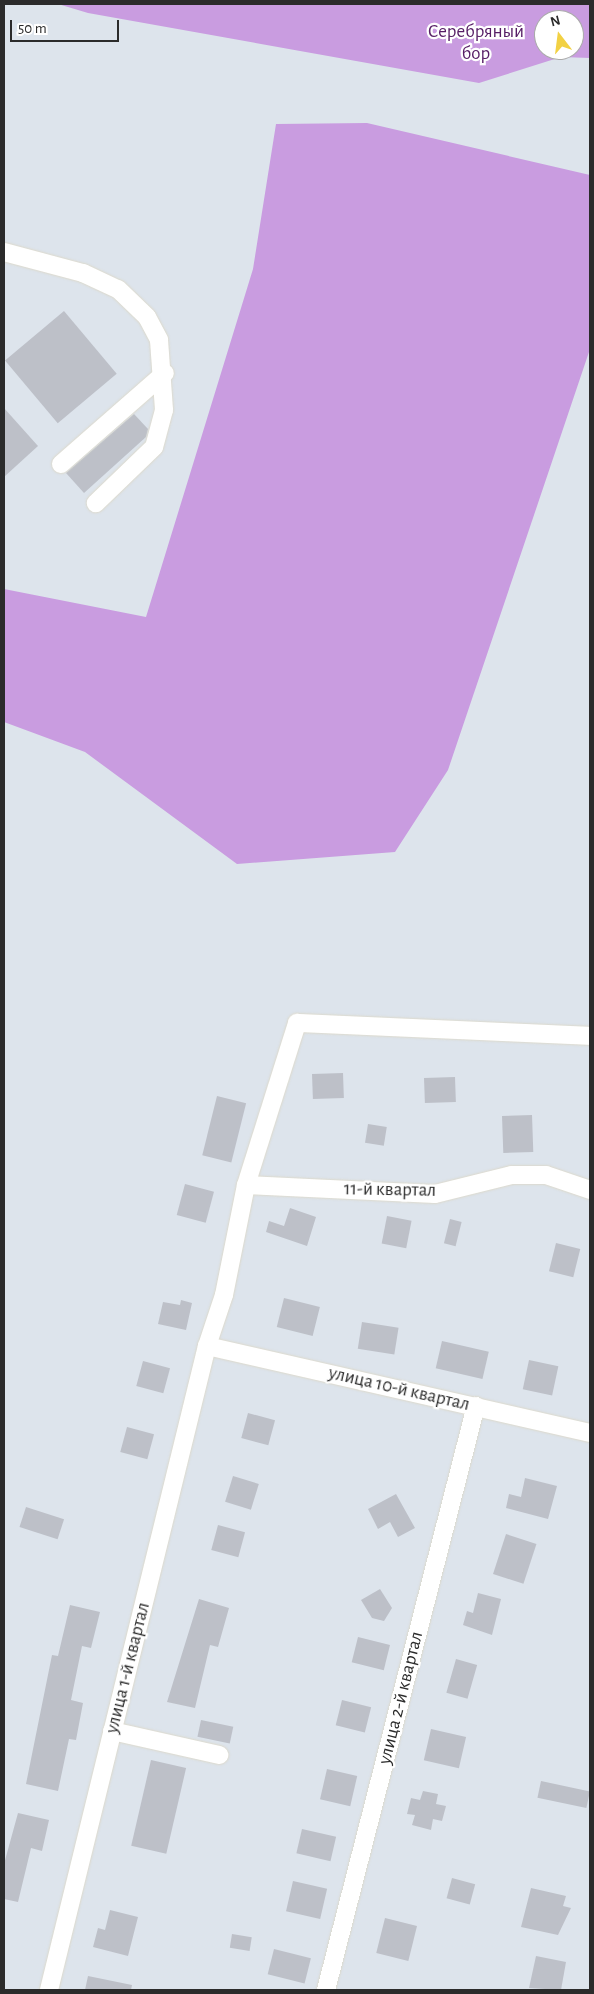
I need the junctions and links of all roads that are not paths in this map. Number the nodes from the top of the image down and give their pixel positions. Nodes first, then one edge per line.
1 (4, 252) edge
2 (165, 373) junction
3 (61, 464) dead end
4 (96, 503) dead end
5 (590, 1036) edge
6 (246, 1184) junction
7 (590, 1190) edge
8 (207, 1346) junction
9 (476, 1406) junction
10 (590, 1433) edge
11 (112, 1730) junction
12 (219, 1755) dead end
13 (49, 1990) edge
14 (326, 1990) edge

1 - 2 street
2 - 3 street
2 - 4 street
5 - 6 street, улица 1-й квартал
6 - 7 street, 11-й квартал
6 - 8 street, улица 1-й квартал
8 - 9 street, улица 10-й квартал
8 - 11 street, улица 1-й квартал
9 - 10 street, улица 10-й квартал
9 - 14 street, улица 2-й квартал
11 - 12 street
11 - 13 street, улица 1-й квартал

